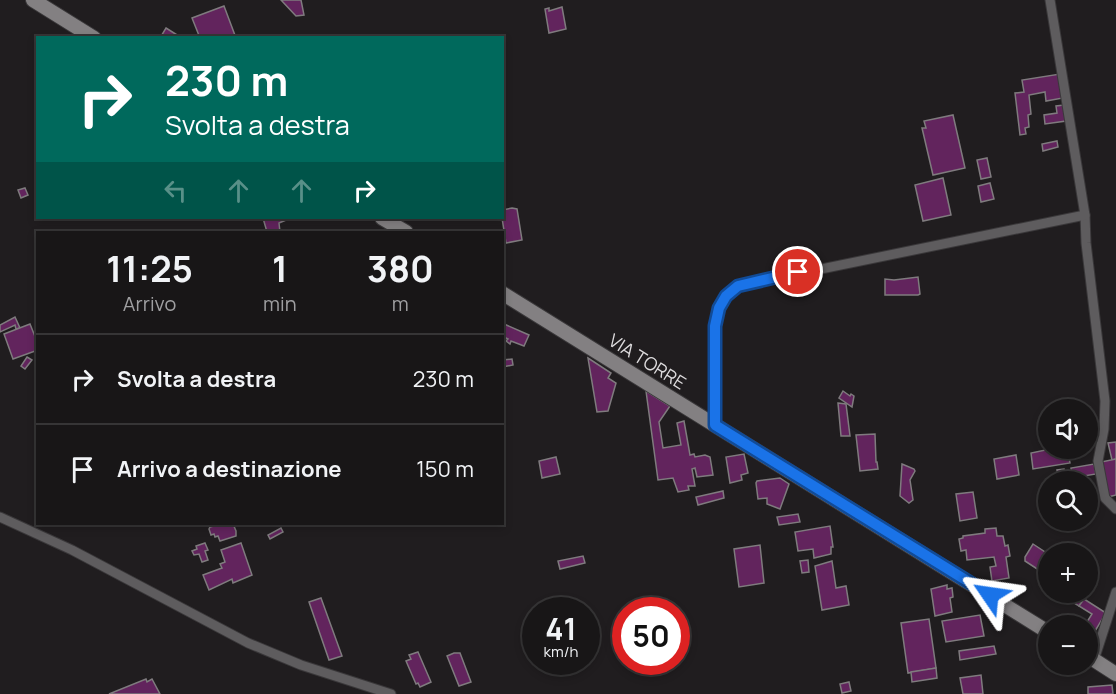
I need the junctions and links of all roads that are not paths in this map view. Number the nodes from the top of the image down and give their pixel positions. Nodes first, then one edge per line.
1 (33, 0) edge
2 (1050, 0) edge
3 (90, 36) edge
4 (1085, 215) junction
5 (384, 219) edge
6 (404, 231) edge
7 (504, 294) edge
8 (715, 425) junction
9 (1116, 509) edge
10 (0, 517) edge
11 (1116, 592) edge
12 (1038, 626) edge
13 (1098, 640) edge
14 (1098, 662) edge
15 (1116, 674) edge
16 (391, 694) edge

1 - 3 main road
2 - 4 street
4 - 8 street
4 - 9 street
5 - 6 main road
7 - 8 main road, VIA TORRE
8 - 12 main road, VIA TORRE
10 - 16 street
11 - 13 street
14 - 15 main road

